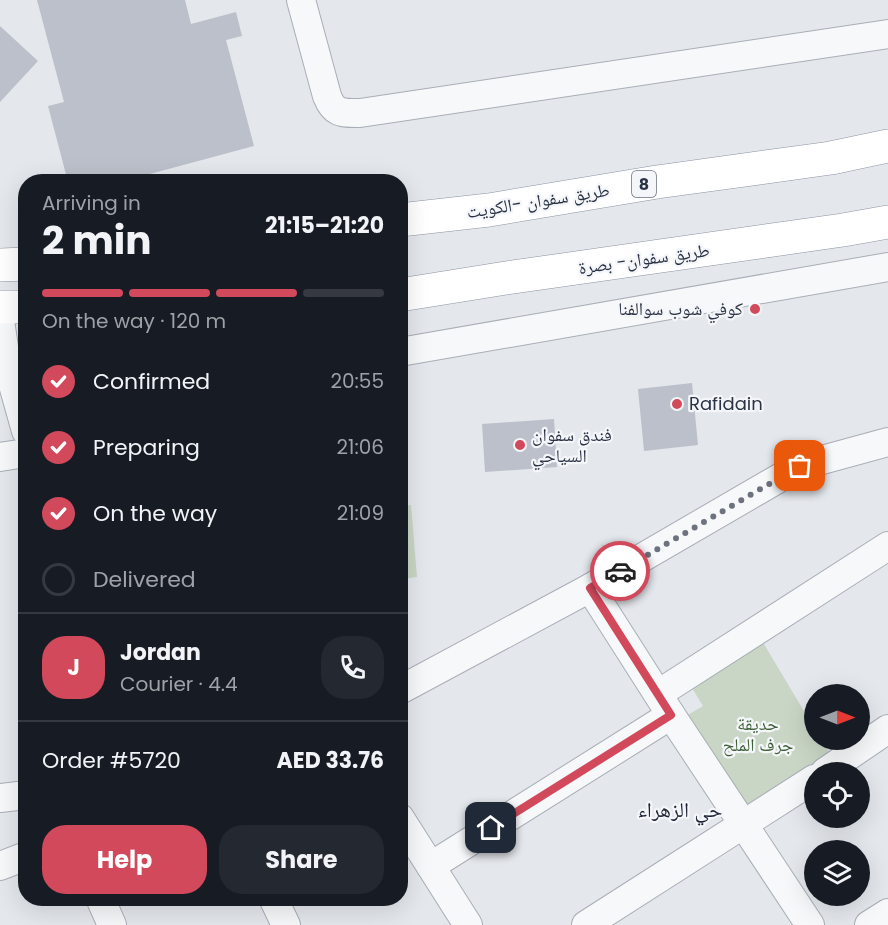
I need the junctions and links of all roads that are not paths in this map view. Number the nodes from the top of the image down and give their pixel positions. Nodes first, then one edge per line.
1 (301, 0) edge
2 (888, 34) edge
3 (888, 146) edge
4 (408, 219) edge
5 (888, 222) edge
6 (18, 264) edge
7 (0, 265) edge
8 (888, 267) edge
9 (408, 294) edge
10 (0, 307) edge
11 (18, 307) edge
12 (0, 321) edge
13 (408, 351) edge
14 (16, 360) edge
15 (888, 442) edge
16 (18, 454) edge
17 (0, 457) edge
18 (888, 546) edge
19 (590, 588) junction
20 (408, 686) edge
21 (664, 704) junction
22 (888, 729) edge
23 (840, 762) edge
24 (804, 786) edge
25 (18, 796) edge
26 (0, 798) edge
27 (744, 825) junction
28 (408, 830) edge
29 (18, 859) edge
30 (0, 866) edge
31 (431, 866) junction
32 (104, 906) edge
33 (277, 906) edge
34 (888, 913) edge
35 (112, 925) edge
36 (286, 925) edge
37 (468, 925) edge
38 (586, 925) edge
39 (810, 925) edge
40 (869, 925) edge

1 - 2 street
3 - 4 highway, طريق سفوان -الكويت / 8
5 - 9 highway, طريق سفوان- بصرة
6 - 7 highway
8 - 13 street
10 - 11 highway
12 - 14 street
15 - 19 street
16 - 17 street
18 - 21 street
19 - 20 street
19 - 21 street
21 - 27 street
21 - 31 street
22 - 23 street
24 - 27 street
25 - 26 street
27 - 38 street
27 - 39 street
28 - 31 street
29 - 30 street
31 - 37 street
32 - 35 street
33 - 36 street
34 - 40 street

